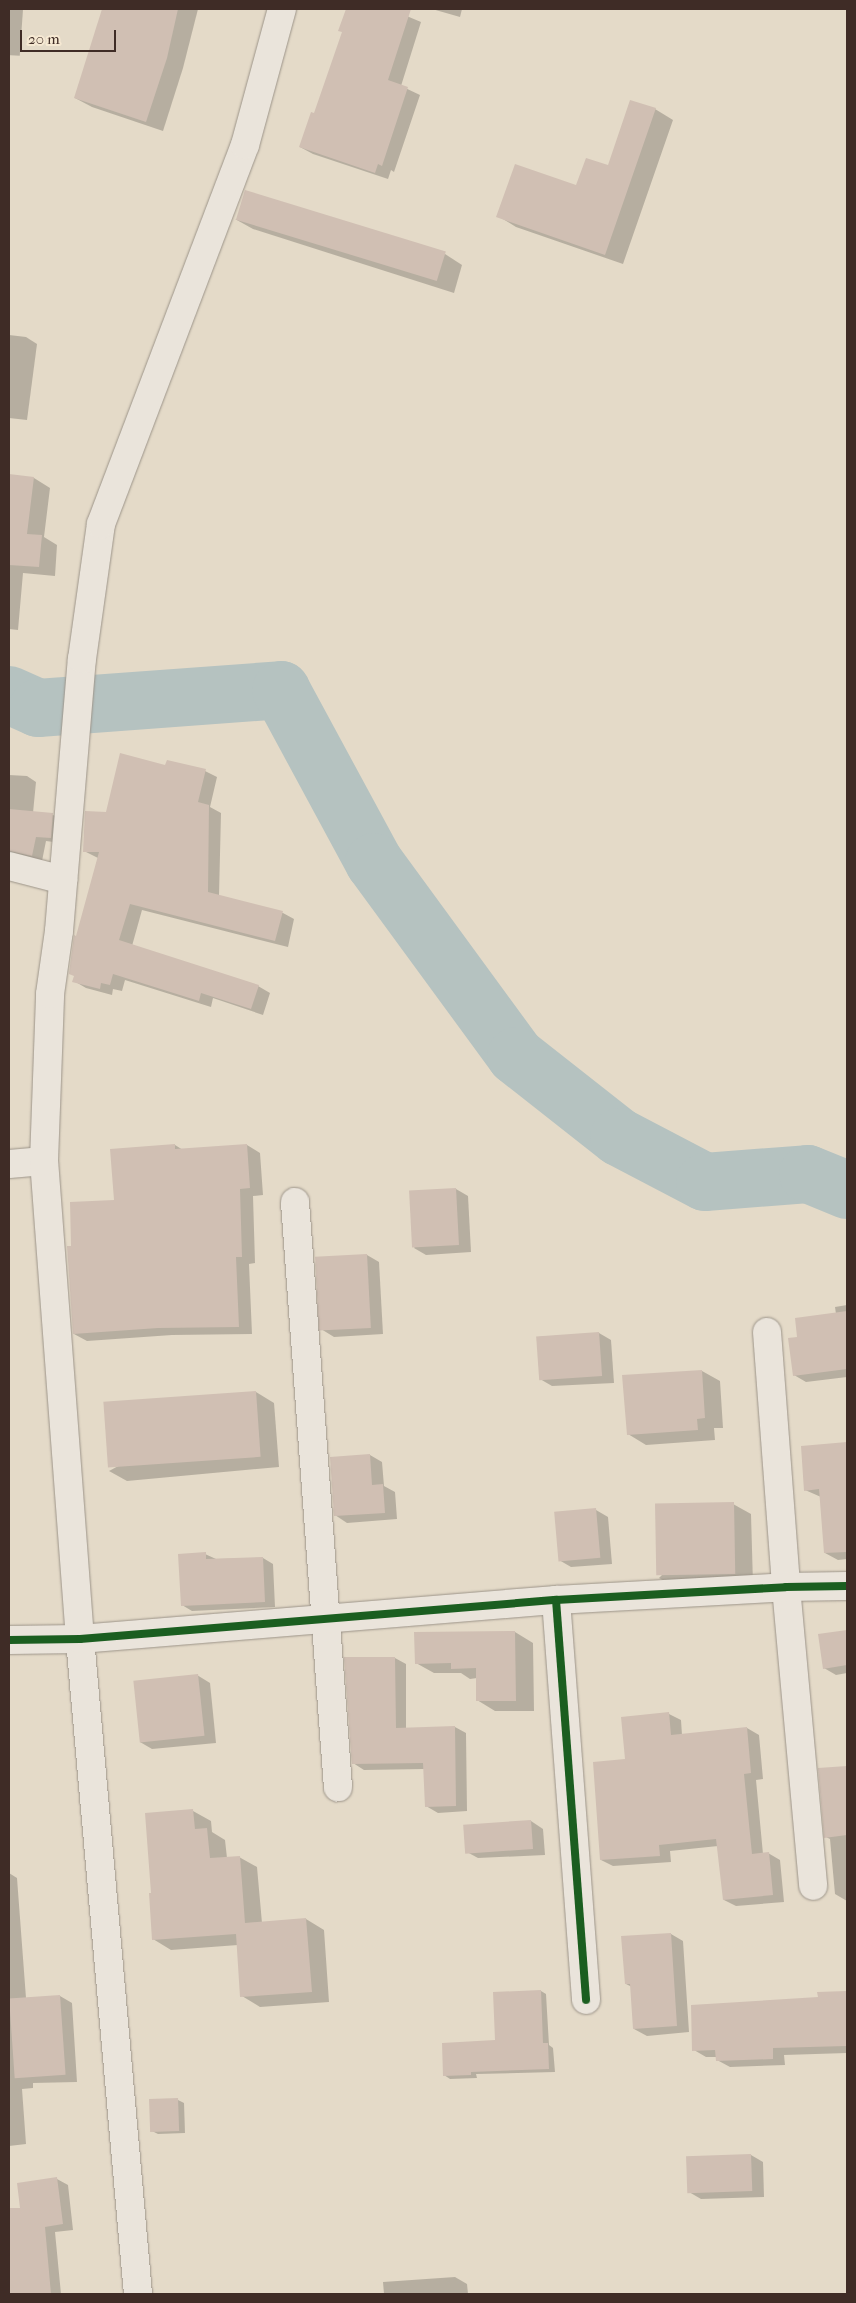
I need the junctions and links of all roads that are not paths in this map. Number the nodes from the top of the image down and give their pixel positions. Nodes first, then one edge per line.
1 (282, 9) edge
2 (9, 866) edge
3 (63, 880) junction
4 (44, 1161) junction
5 (9, 1164) edge
6 (295, 1202) dead end
7 (767, 1332) dead end
8 (847, 1586) edge
9 (786, 1588) junction
10 (556, 1600) junction
11 (327, 1619) junction
12 (80, 1639) junction
13 (9, 1640) edge
14 (338, 1787) dead end
15 (813, 1886) dead end
16 (586, 2000) dead end
17 (138, 2294) edge

1 - 3 street
2 - 3 street
3 - 4 street
4 - 5 street
4 - 12 street
6 - 11 street
7 - 9 street
8 - 9 street
9 - 10 street
9 - 15 street
10 - 11 street
10 - 16 street
11 - 12 street
11 - 14 street
12 - 13 street
12 - 17 street

